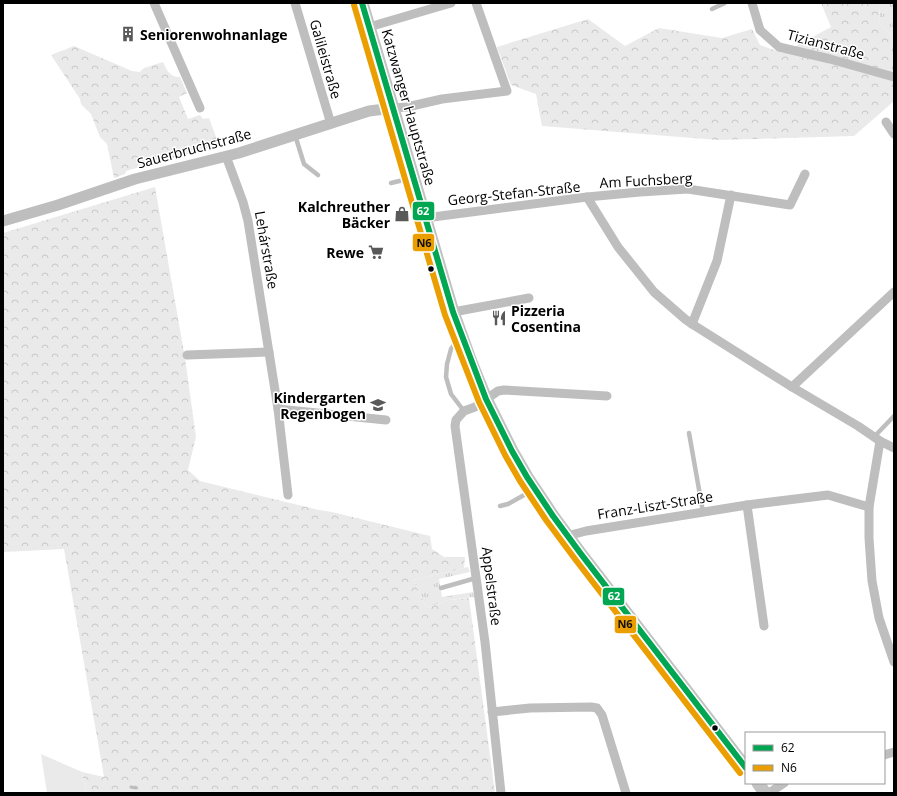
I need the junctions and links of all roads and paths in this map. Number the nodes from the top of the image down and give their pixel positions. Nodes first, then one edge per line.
1 (154, 3) edge
2 (295, 3) edge
3 (362, 3) edge
4 (451, 3) edge
5 (476, 3) edge
6 (724, 3) edge
7 (752, 3) edge
8 (712, 9) dead end
9 (369, 27) junction
10 (894, 77) edge
11 (200, 108) dead end
12 (393, 108) junction
13 (886, 122) dead end
14 (330, 124) junction
15 (894, 134) edge
16 (295, 135) junction
17 (226, 156) junction
18 (805, 174) dead end
19 (318, 175) dead end
20 (413, 178) junction
21 (391, 183) dead end
22 (731, 195) junction
23 (587, 198) junction
24 (425, 218) junction
25 (3, 221) edge
26 (894, 292) edge
27 (529, 298) dead end
28 (453, 312) junction
29 (692, 324) junction
30 (461, 335) junction
31 (269, 352) junction
32 (187, 355) dead end
33 (792, 387) junction
34 (607, 396) dead end
35 (486, 399) junction
36 (278, 409) junction
37 (464, 410) junction
38 (894, 416) edge
39 (386, 420) dead end
40 (689, 433) dead end
41 (877, 439) junction
42 (894, 448) edge
43 (535, 489) junction
44 (288, 495) dead end
45 (747, 505) junction
46 (500, 506) dead end
47 (869, 507) junction
48 (703, 512) junction
49 (567, 536) junction
50 (476, 578) junction
51 (441, 588) dead end
52 (764, 626) dead end
53 (894, 662) edge
54 (492, 712) junction
55 (745, 767) edge
56 (759, 784) edge
57 (782, 784) edge
58 (501, 793) edge
59 (626, 793) edge
60 (765, 793) edge
61 (769, 793) edge

1 - 11 street
2 - 14 street, Galileistraße
3 - 9 main road, Katzwanger Hauptstraße
4 - 9 street
5 - 12 street
6 - 8 lane
7 - 10 street, Tizianstraße
9 - 12 main road, Katzwanger Hauptstraße
12 - 14 street, Sauerbruchstraße
12 - 20 main road, Katzwanger Hauptstraße
13 - 15 street
14 - 16 street, Sauerbruchstraße
16 - 17 street, Sauerbruchstraße
16 - 19 lane
17 - 25 street, Sauerbruchstraße
17 - 31 street, Lehárstraße
18 - 22 street, Am Fuchsberg
20 - 21 lane
20 - 24 main road, Katzwanger Hauptstraße
22 - 23 street, Am Fuchsberg
22 - 29 street
23 - 24 street, Georg-Stefan-Straße
23 - 29 street, Georg-Stefan-Straße
24 - 28 main road, Katzwanger Hauptstraße
26 - 33 street
27 - 28 street
28 - 30 main road, Katzwanger Hauptstraße
29 - 33 street, Georg-Stefan-Straße
30 - 35 main road, Katzwanger Hauptstraße
30 - 37 lane
31 - 32 street
31 - 36 street, Lehárstraße
33 - 41 street, Georg-Stefan-Straße
34 - 35 street
35 - 37 street
35 - 43 main road, Katzwanger Hauptstraße
36 - 39 street
36 - 44 street, Lehárstraße
37 - 50 street, Appelstraße
38 - 41 lane
40 - 48 lane
41 - 42 street, Georg-Stefan-Straße
41 - 47 street
43 - 46 lane
43 - 49 main road, Katzwanger Hauptstraße
45 - 47 street, Franz-Liszt-Straße
45 - 48 street, Franz-Liszt-Straße
45 - 52 street
47 - 53 street
48 - 49 street, Franz-Liszt-Straße
49 - 55 main road, Katzwanger Hauptstraße
50 - 51 lane
50 - 54 street, Appelstraße
54 - 58 street, Appelstraße
54 - 59 street
56 - 60 main road
57 - 61 street

